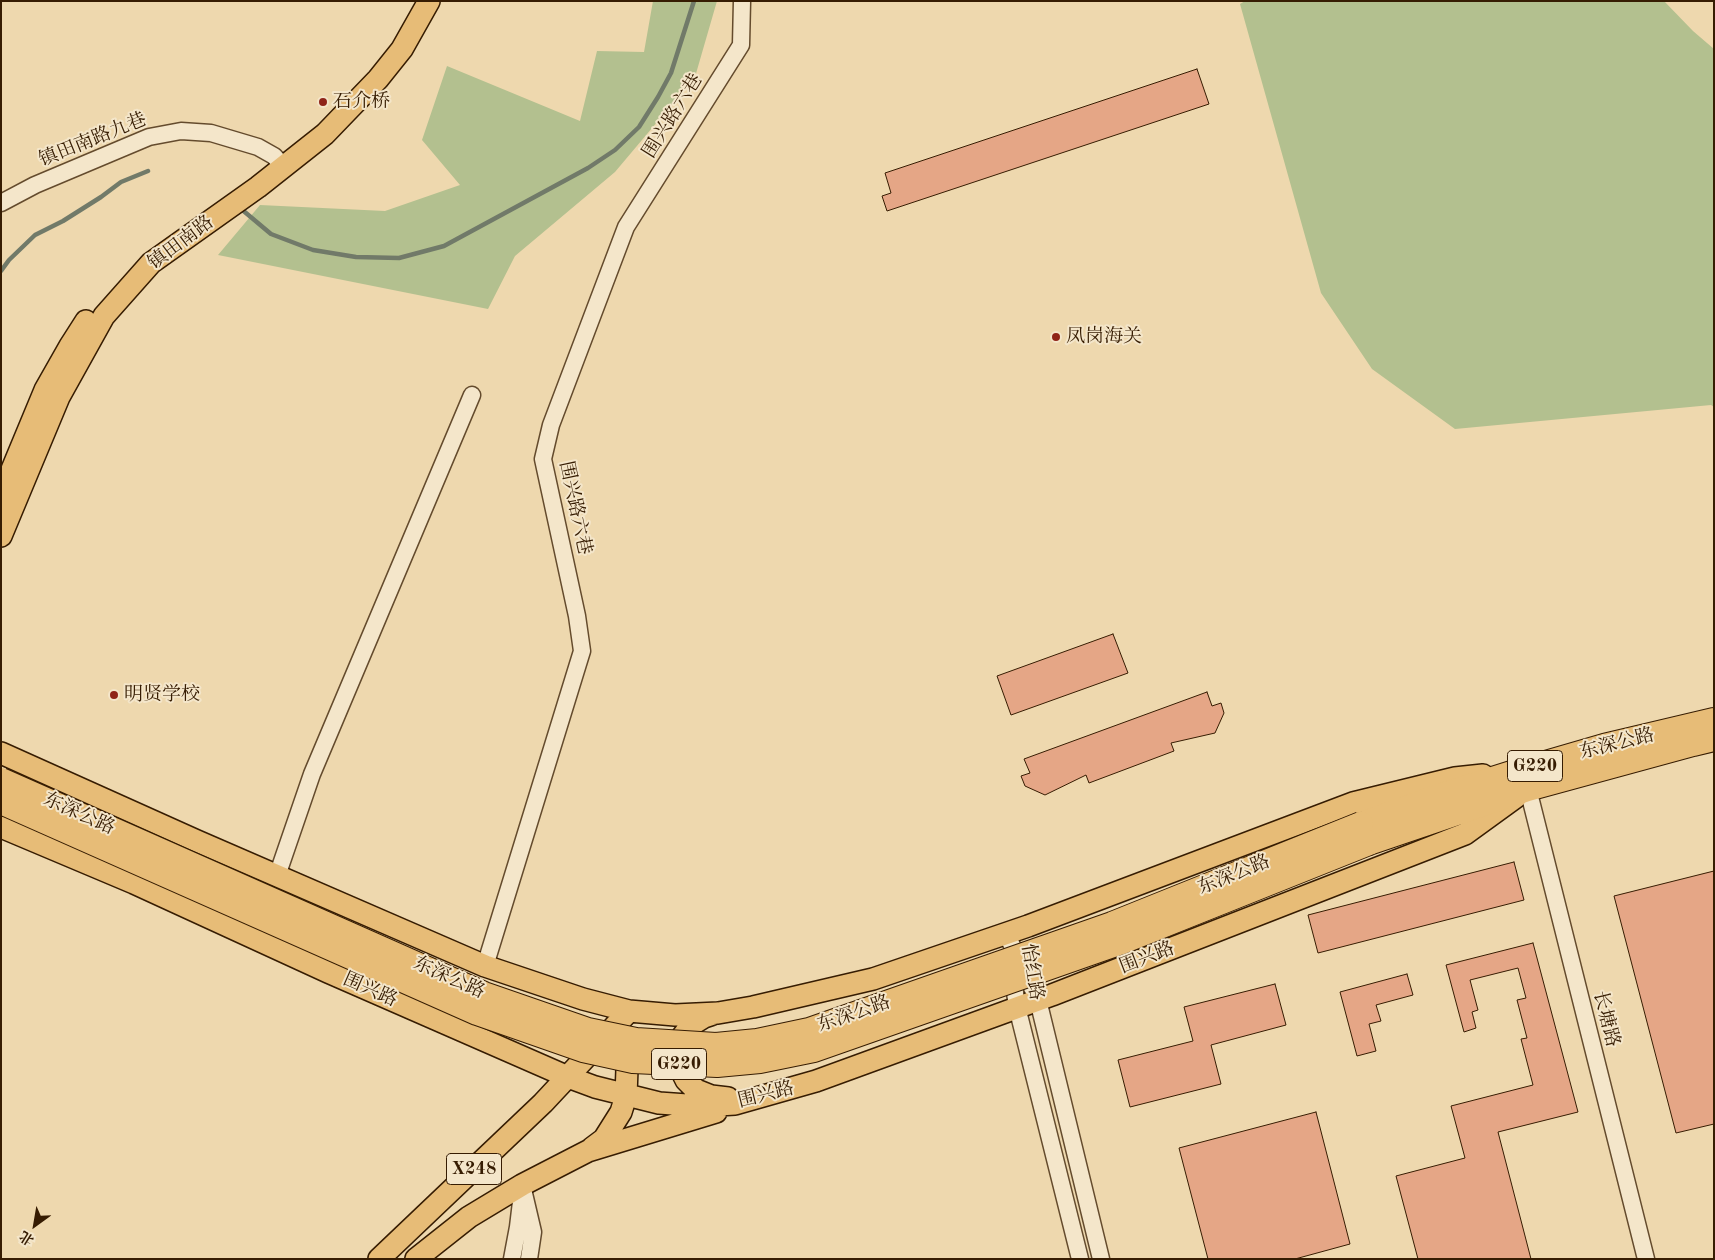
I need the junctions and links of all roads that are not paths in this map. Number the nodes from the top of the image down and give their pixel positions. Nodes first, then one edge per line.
1 (414, 1) edge
2 (429, 1) edge
3 (742, 1) edge
4 (279, 162) junction
5 (1, 203) edge
6 (472, 395) dead end
7 (1, 496) edge
8 (1, 536) edge
9 (1714, 720) edge
10 (1714, 740) edge
11 (1, 753) edge
12 (1, 780) edge
13 (1523, 780) junction
14 (1, 802) edge
15 (1, 827) edge
16 (1365, 834) junction
17 (277, 876) junction
18 (1006, 933) junction
19 (485, 966) junction
20 (1038, 1000) junction
21 (1017, 1007) junction
22 (629, 1010) junction
23 (718, 1013) junction
24 (568, 1077) junction
25 (773, 1094) junction
26 (626, 1096) junction
27 (588, 1151) junction
28 (522, 1185) junction
29 (379, 1259) edge
30 (416, 1259) edge
31 (512, 1259) edge
32 (529, 1259) edge
33 (1080, 1259) edge
34 (1101, 1259) edge
35 (1646, 1259) edge

1 - 4 main road, 镇田南路
2 - 4 main road, 镇田南路
3 - 19 street, 围兴路六巷
4 - 5 street, 镇田南路九巷
4 - 7 main road, 镇田南路
4 - 8 main road, 镇田南路
6 - 17 street
9 - 13 highway, 东深公路 / G220
10 - 13 highway, 东深公路 / G220
11 - 17 main road
12 - 16 highway, 东深公路 / G220, bridge
13 - 16 highway, 东深公路 / G220
13 - 18 main road
13 - 20 main road, 围兴路
13 - 35 street, 长塘路
14 - 16 highway, 东深公路 / G220, bridge
15 - 24 main road, 围兴路
17 - 19 main road
18 - 20 street, 怡红路
18 - 21 street, 怡红路
18 - 23 main road
19 - 22 main road
20 - 21 main road, 围兴路
20 - 34 street, 怡红路
21 - 25 main road, 围兴路
21 - 33 street, 怡红路
22 - 23 main road
22 - 24 main road, X248
22 - 26 main road, X248
23 - 25 main road
24 - 26 main road, 围兴路
24 - 29 main road, X248
25 - 26 main road, 围兴路
25 - 27 main road
26 - 27 main road, X248
27 - 28 main road, X248
28 - 30 main road, X248
28 - 31 street
28 - 32 street

